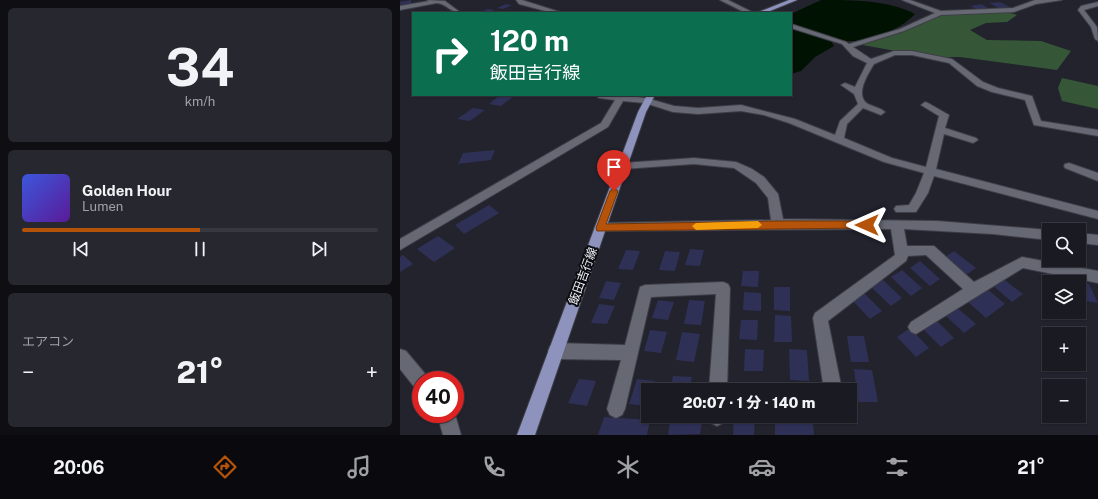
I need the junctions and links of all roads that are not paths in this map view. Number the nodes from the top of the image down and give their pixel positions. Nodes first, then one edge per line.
1 (519, 0) edge
2 (723, 0) edge
3 (794, 0) edge
4 (905, 0) edge
5 (1059, 0) edge
6 (432, 1) edge
7 (1098, 4) edge
8 (400, 8) edge
9 (457, 12) edge
10 (556, 12) edge
11 (749, 12) edge
12 (762, 12) edge
13 (940, 13) junction
14 (792, 26) edge
15 (1098, 39) edge
16 (847, 47) junction
17 (870, 62) junction
18 (845, 85) dead end
19 (858, 93) junction
20 (606, 96) edge
21 (620, 98) junction
22 (648, 98) edge
23 (863, 104) junction
24 (925, 105) dead end
25 (881, 112) dead end
26 (941, 130) junction
27 (1098, 133) edge
28 (973, 140) dead end
29 (838, 141) junction
30 (623, 166) junction
31 (1069, 166) dead end
32 (930, 171) junction
33 (1098, 177) edge
34 (900, 209) dead end
35 (1098, 215) edge
36 (778, 224) junction
37 (897, 225) junction
38 (600, 228) junction
39 (1042, 234) edge
40 (1086, 239) edge
41 (1098, 240) edge
42 (400, 245) edge
43 (901, 250) junction
44 (1098, 277) edge
45 (973, 290) junction
46 (916, 327) dead end
47 (556, 351) junction
48 (631, 353) junction
49 (400, 357) edge
50 (412, 371) edge
51 (718, 383) edge
52 (831, 383) edge
53 (616, 409) dead end
54 (449, 423) edge
55 (452, 435) edge
56 (526, 435) edge

1 - 10 street
2 - 11 street
3 - 12 main road
4 - 13 street
5 - 13 street
6 - 8 street
6 - 9 street
7 - 15 street
13 - 16 street
14 - 16 street
16 - 17 street
17 - 19 street
17 - 27 street
18 - 19 street
19 - 23 street
20 - 21 street
21 - 22 street
21 - 42 street
22 - 29 street
22 - 30 main road, 飯田吉行線
23 - 25 street
23 - 29 street
24 - 26 street
26 - 28 street
26 - 32 street
29 - 32 street
30 - 36 street
30 - 38 main road, 飯田吉行線
31 - 33 street
32 - 34 street
32 - 35 street
36 - 37 street
36 - 38 street
37 - 39 street
37 - 43 street
38 - 47 main road, 飯田吉行線
40 - 41 street
43 - 45 street
43 - 52 street
44 - 45 street
45 - 46 street
47 - 48 street
47 - 56 main road, 飯田吉行線
48 - 51 street
48 - 53 street
49 - 50 street
54 - 55 street

